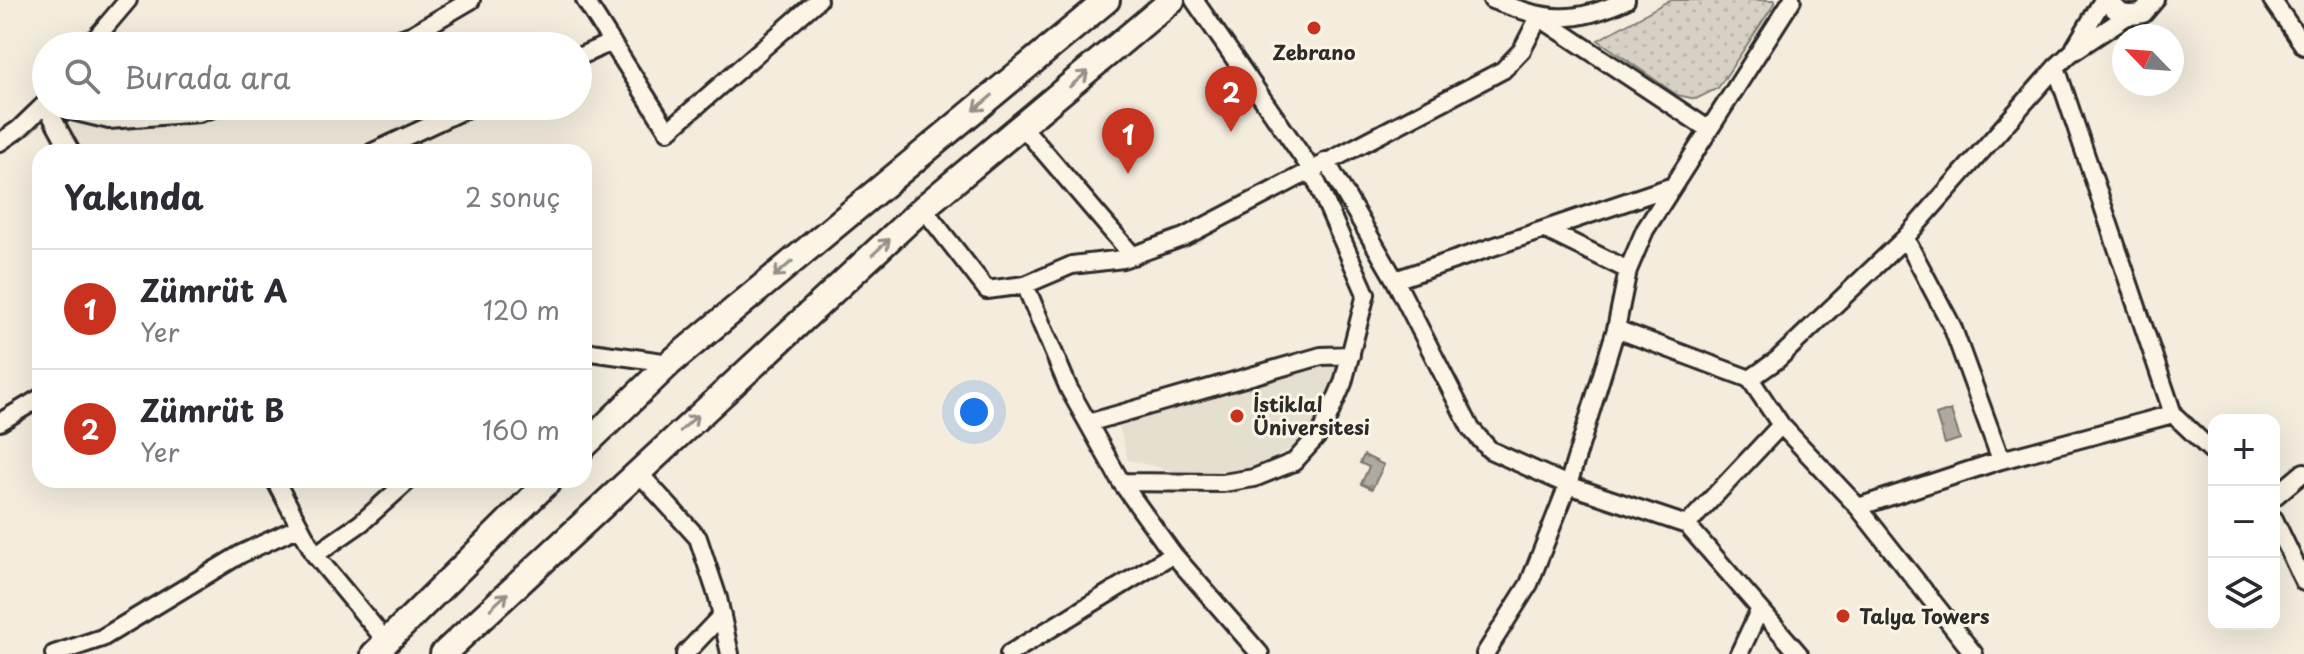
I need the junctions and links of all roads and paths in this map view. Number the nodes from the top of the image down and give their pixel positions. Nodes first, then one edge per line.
1 (128, 0) edge
2 (471, 0) edge
3 (585, 0) edge
4 (818, 0) edge
5 (1107, 0) edge
6 (1172, 0) edge
7 (1194, 0) edge
8 (1492, 0) edge
9 (1626, 0) edge
10 (2106, 0) edge
11 (2272, 0) edge
12 (1786, 3) edge
13 (2156, 3) edge
14 (2127, 16) junction
15 (1539, 17) junction
16 (101, 32) edge
17 (416, 32) edge
18 (612, 42) junction
19 (2304, 46) edge
20 (592, 51) edge
21 (2071, 53) junction
22 (2056, 67) junction
23 (32, 117) edge
24 (55, 120) edge
25 (442, 120) edge
26 (1022, 126) junction
27 (1708, 129) junction
28 (0, 142) edge
29 (67, 144) edge
30 (390, 144) edge
31 (1319, 165) junction
32 (1673, 186) junction
33 (923, 208) junction
34 (1546, 230) junction
35 (1905, 238) junction
36 (1133, 256) junction
37 (1628, 270) junction
38 (1395, 280) junction
39 (1025, 285) junction
40 (1616, 329) junction
41 (592, 352) edge
42 (1351, 355) junction
43 (670, 363) junction
44 (1750, 379) junction
45 (32, 403) edge
46 (2173, 414) junction
47 (0, 422) edge
48 (1088, 423) junction
49 (1781, 425) junction
50 (592, 438) edge
51 (2208, 447) edge
52 (2001, 460) junction
53 (637, 471) junction
54 (2304, 472) edge
55 (1121, 482) junction
56 (1568, 485) junction
57 (279, 488) edge
58 (400, 488) edge
59 (542, 488) edge
60 (2280, 492) edge
61 (1858, 507) junction
62 (1687, 525) junction
63 (299, 527) junction
64 (2280, 532) edge
65 (1173, 554) junction
66 (315, 555) junction
67 (2304, 582) edge
68 (1760, 609) junction
69 (722, 615) junction
70 (380, 648) edge
71 (54, 654) edge
72 (443, 654) edge
73 (685, 654) edge
74 (730, 654) edge
75 (1009, 654) edge
76 (1260, 654) edge
77 (1485, 654) edge
78 (1739, 654) edge
79 (1799, 654) edge
80 (1974, 654) edge

1 - 16 street
2 - 17 street
3 - 18 street
4 - 18 street
5 -> 43 main road
26 -> 6 main road
7 - 31 street
8 - 15 street
9 - 15 street
10 - 14 street
10 - 21 street
11 - 19 street
12 - 27 street
13 - 14 street
14 - 21 street
15 - 27 street
15 - 31 street
18 - 20 street
21 - 22 street
22 - 35 street
22 - 46 street
23 - 28 street
24 - 29 street
25 - 30 street
26 - 33 main road
26 - 36 street
27 - 32 street
31 - 36 street
31 - 38 street
31 - 42 street
32 - 34 street
32 - 37 street
33 - 39 street
53 -> 33 main road
34 - 37 street
34 - 38 street
35 - 44 street
35 - 52 street
36 - 39 street
37 - 40 street
38 - 56 street
39 - 48 street
40 - 44 street
40 - 56 street
41 - 43 street
42 - 48 street
42 - 55 street
43 - 50 main road
44 - 49 street
45 - 47 street
46 - 51 street
46 - 52 street
48 - 55 street
49 - 61 street
49 - 62 street
52 - 61 street
53 - 69 street
72 -> 53 main road
54 - 60 street
55 - 65 street
56 - 62 street
56 - 77 street
57 - 63 street
58 - 66 street
59 - 70 main road
61 - 80 street
62 - 68 street
63 - 66 street
63 - 71 street
64 - 67 street
65 - 75 street
65 - 76 street
66 - 70 street
68 - 78 street
68 - 79 street
69 - 73 street
69 - 74 street

